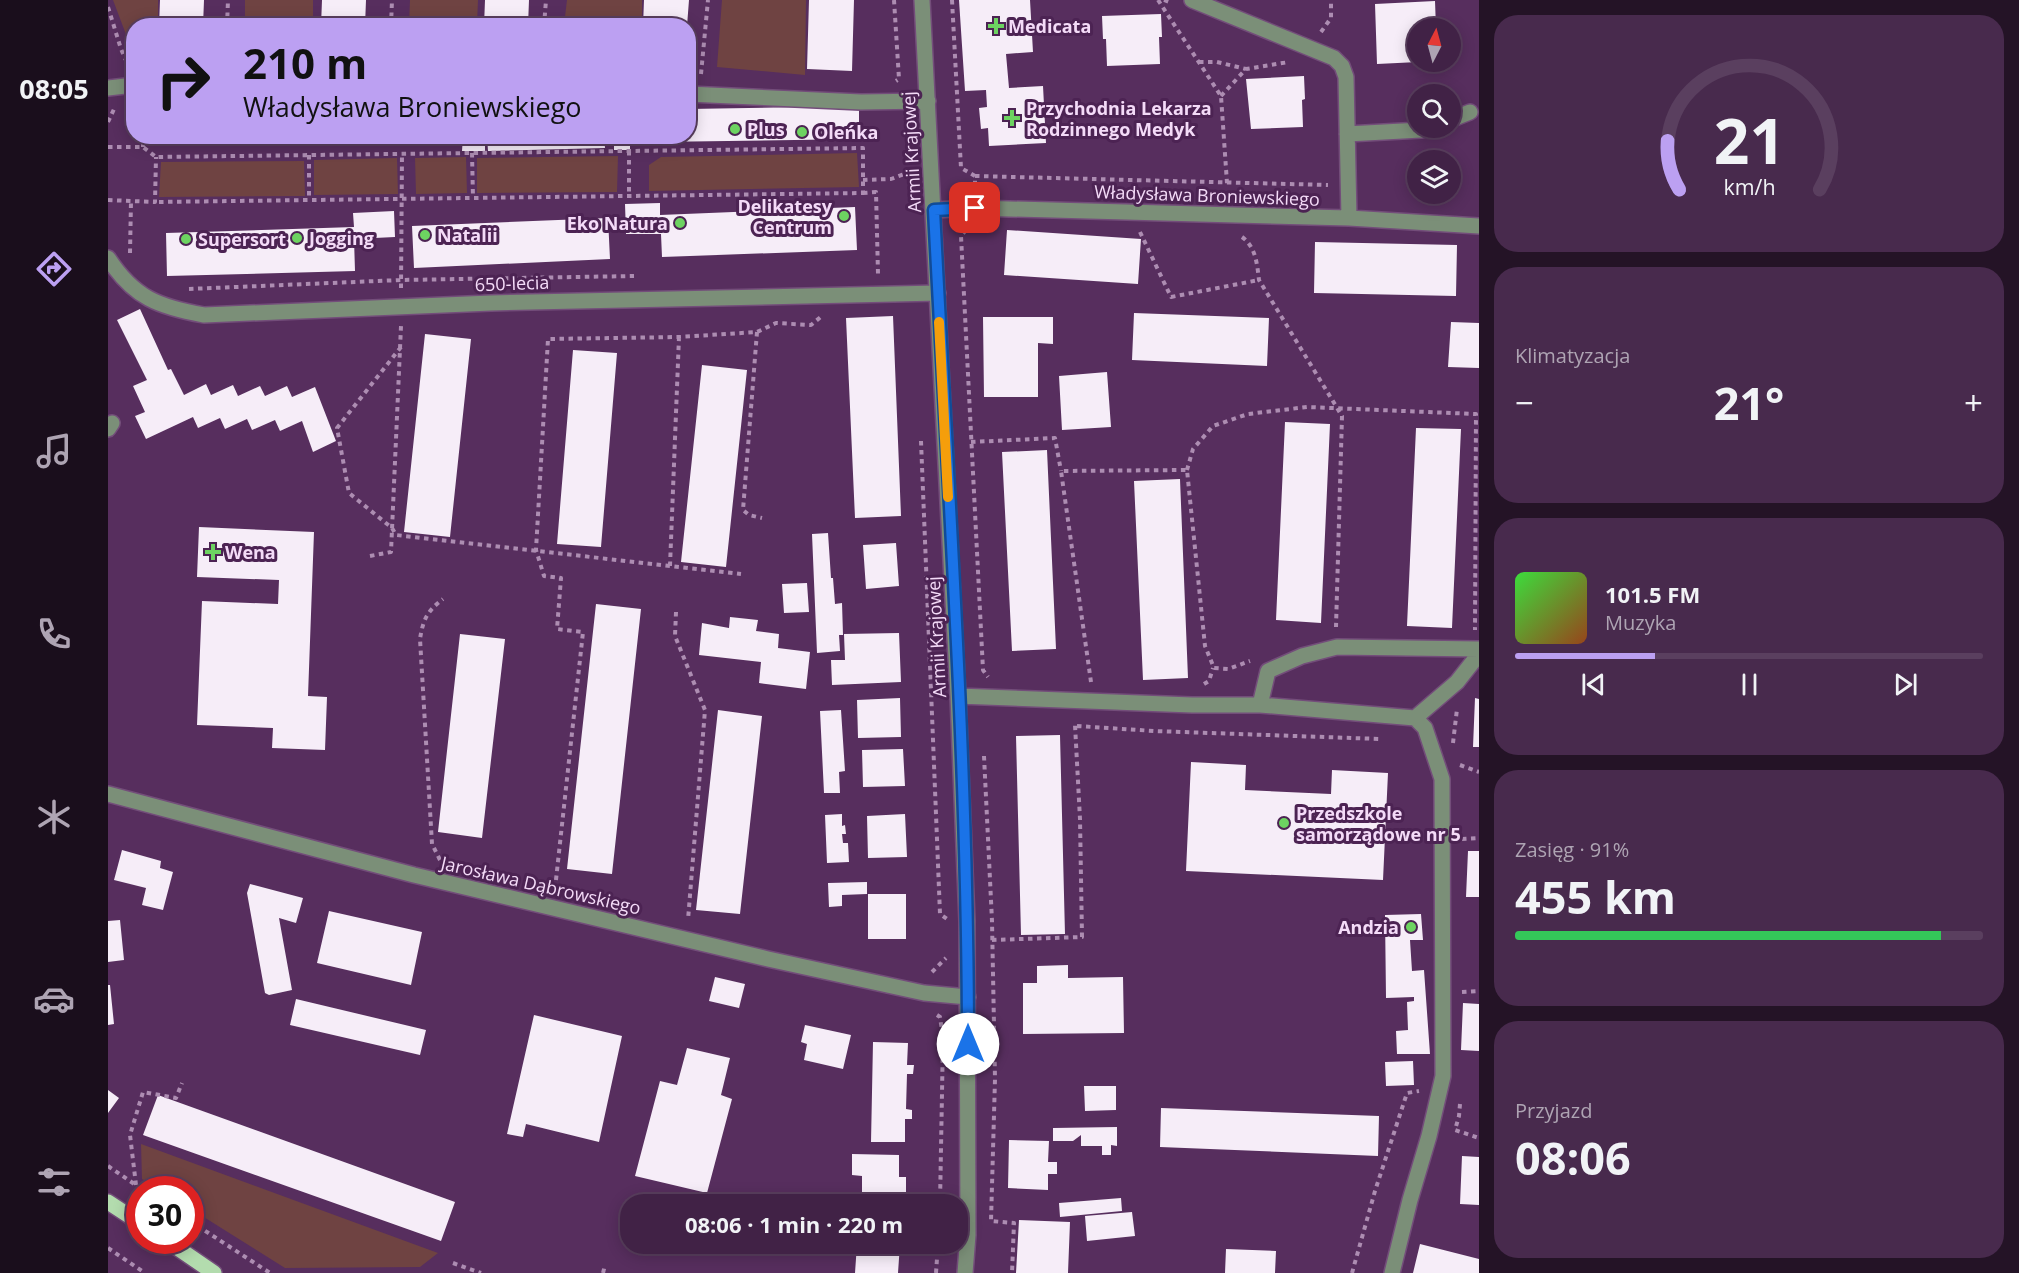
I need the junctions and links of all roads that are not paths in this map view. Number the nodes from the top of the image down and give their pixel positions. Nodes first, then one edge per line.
1 (921, 0) edge
2 (1192, 0) edge
3 (126, 80) edge
4 (108, 88) edge
5 (696, 94) edge
6 (928, 101) junction
7 (1470, 112) dead end
8 (1461, 116) edge
9 (1407, 131) edge
10 (1347, 134) junction
11 (934, 210) junction
12 (1348, 218) junction
13 (1479, 226) edge
14 (108, 258) edge
15 (938, 293) junction
16 (1477, 642) edge
17 (1479, 654) edge
18 (958, 696) junction
19 (1260, 705) junction
20 (1415, 718) junction
21 (108, 794) edge
22 (968, 997) junction
23 (108, 1202) edge
24 (126, 1214) edge
25 (186, 1254) edge
26 (214, 1273) edge
27 (965, 1273) edge
28 (1392, 1273) edge

1 - 6 street, Armii Krajowej
2 - 10 street
3 - 4 street
5 - 6 street
6 - 11 street, Armii Krajowej
7 - 8 street
9 - 10 street
10 - 12 street
11 - 12 street, Władysława Broniewskiego
11 - 15 street, Armii Krajowej
12 - 13 street, Władysława Broniewskiego
14 - 15 street, 650-lecia
15 - 18 street, Armii Krajowej
16 - 19 street
17 - 20 street
18 - 19 street
18 - 22 street, Armii Krajowej
19 - 20 street
20 - 28 street
21 - 22 street, Jarosława Dąbrowskiego
22 - 27 street, Armii Krajowej
23 - 24 main road
25 - 26 main road

